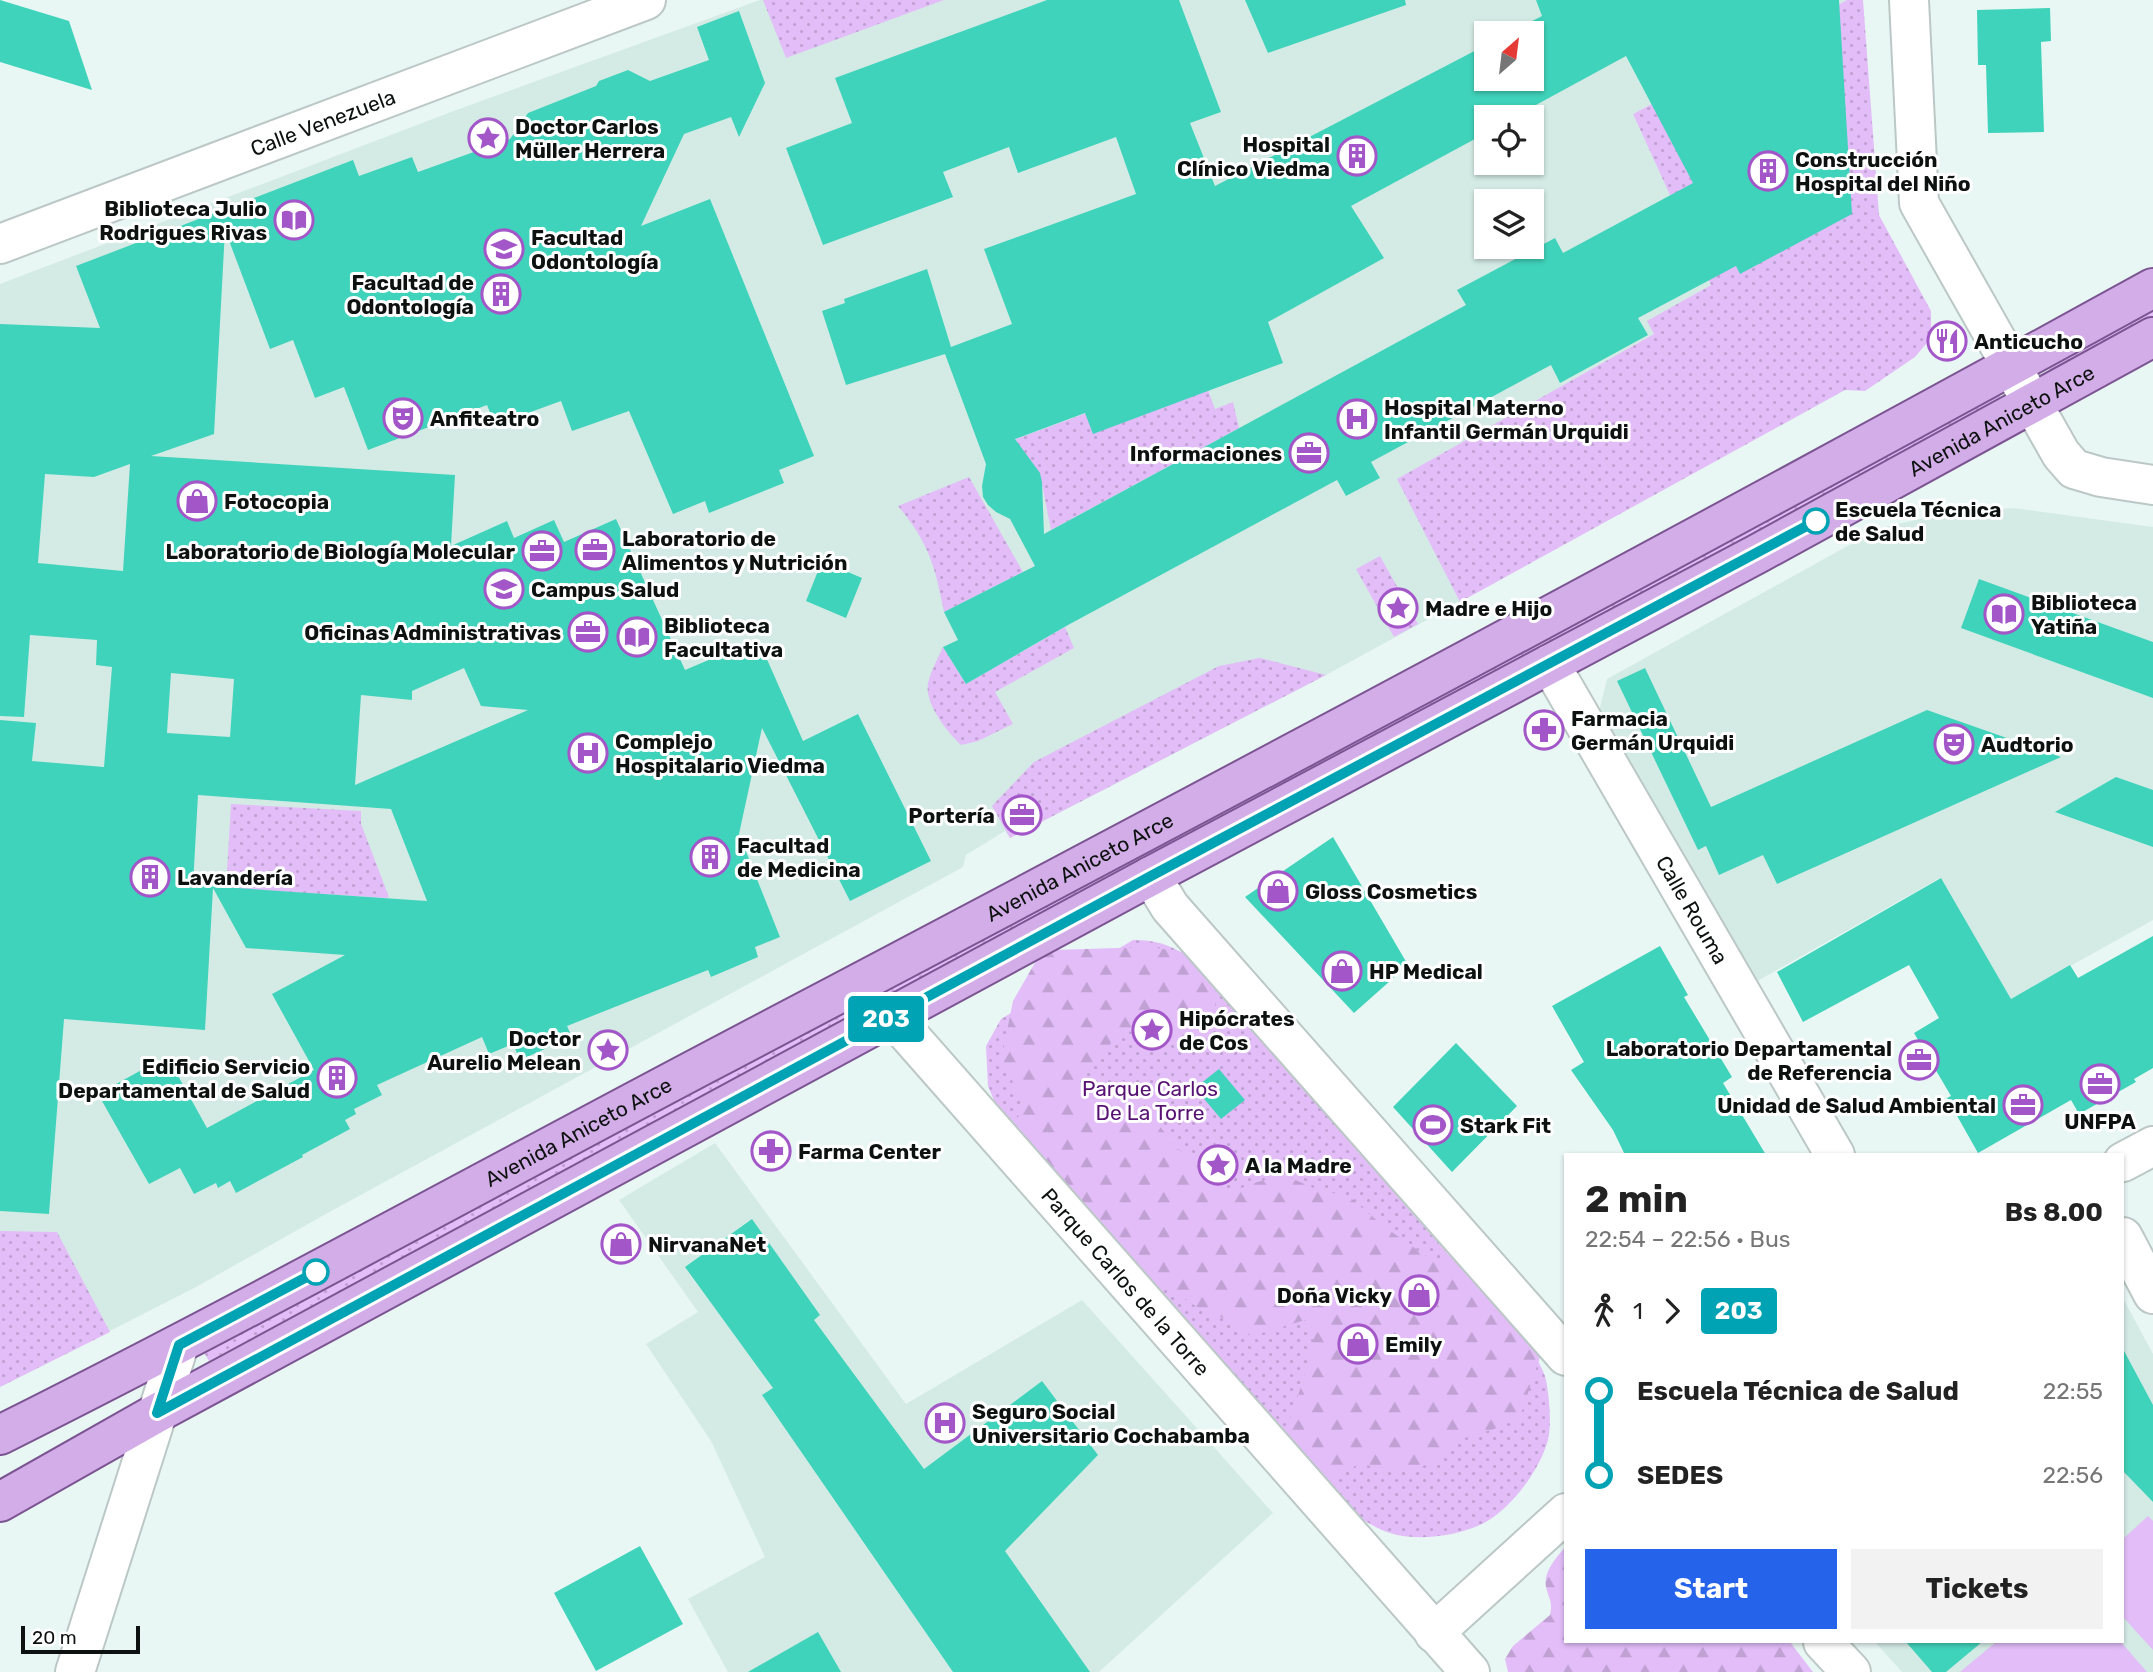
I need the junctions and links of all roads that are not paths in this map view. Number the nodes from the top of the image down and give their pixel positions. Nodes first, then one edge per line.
1 (646, 0) edge
2 (1909, 0) edge
3 (0, 244) edge
4 (2153, 288) edge
5 (2153, 337) edge
6 (2012, 365) junction
7 (2033, 402) junction
8 (2153, 485) edge
9 (1550, 664) junction
10 (1151, 876) junction
11 (892, 1016) junction
12 (2153, 1146) edge
13 (1834, 1153) edge
14 (2124, 1161) edge
15 (2124, 1239) edge
16 (2153, 1294) edge
17 (179, 1345) junction
18 (1564, 1354) edge
19 (157, 1413) junction
20 (0, 1435) edge
21 (0, 1502) edge
22 (1564, 1515) edge
23 (1434, 1633) junction
24 (1824, 1643) edge
25 (75, 1672) edge
26 (1470, 1672) edge
27 (1851, 1672) edge

1 - 3 street, Calle Venezuela
2 - 6 street
4 - 6 main road, Avenida Aniceto Arce
5 - 7 main road, Avenida Aniceto Arce
6 - 7 street
6 - 17 main road, Avenida Aniceto Arce
7 - 8 street
7 - 9 main road, Avenida Aniceto Arce
9 - 10 main road, Avenida Aniceto Arce
9 - 13 street, Calle Rouma
10 - 11 main road, Avenida Aniceto Arce
10 - 18 street
11 - 19 main road, Avenida Aniceto Arce
11 - 23 street, Parque Carlos de la Torre
12 - 14 street
15 - 16 street
17 - 19 street
17 - 20 main road, Avenida Aniceto Arce
19 - 21 main road, Avenida Aniceto Arce
19 - 25 street
22 - 23 street
23 - 26 street, Parque Carlos de la Torre
24 - 27 street

